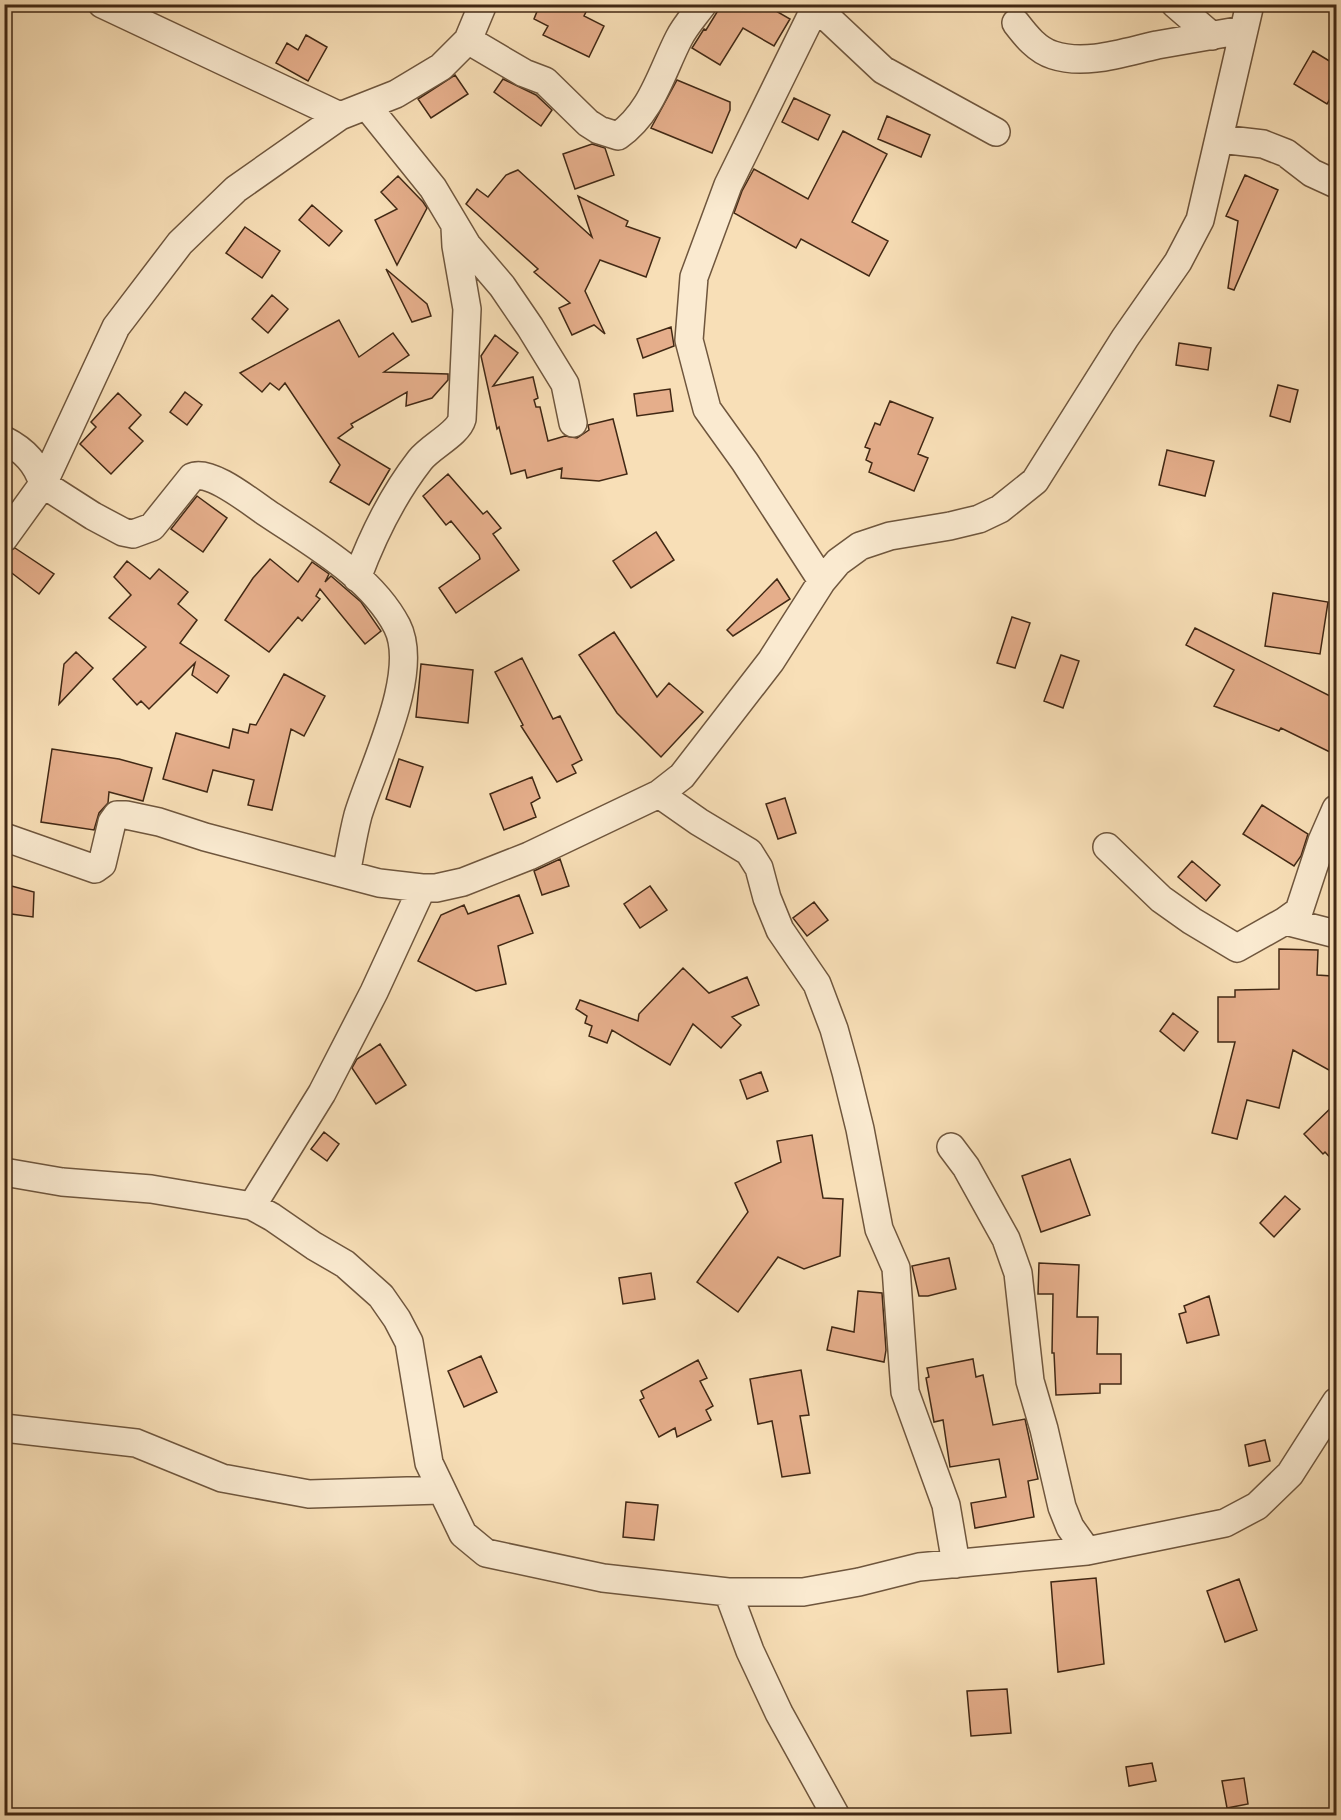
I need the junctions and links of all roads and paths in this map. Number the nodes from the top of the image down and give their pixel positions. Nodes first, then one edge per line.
1 (102, 4) edge
2 (483, 4) edge
3 (703, 4) edge
4 (1175, 4) edge
5 (1250, 4) edge
6 (817, 6) edge
7 (1016, 23) dead end
8 (1243, 30) junction
9 (1212, 36) junction
10 (468, 40) junction
11 (367, 106) junction
12 (340, 116) junction
13 (996, 132) dead end
14 (1220, 139) junction
15 (1336, 184) edge
16 (454, 226) junction
17 (573, 423) dead end
18 (4, 440) edge
19 (43, 484) junction
20 (4, 538) edge
21 (357, 578) junction
22 (822, 581) junction
23 (659, 794) junction
24 (1336, 808) edge
25 (4, 837) edge
26 (1107, 847) dead end
27 (346, 873) junction
28 (422, 888) junction
29 (1285, 921) junction
30 (1336, 934) edge
31 (951, 1147) dead end
32 (4, 1172) edge
33 (252, 1206) junction
34 (1336, 1402) edge
35 (4, 1428) edge
36 (440, 1490) junction
37 (1087, 1551) junction
38 (956, 1564) junction
39 (728, 1592) junction
40 (836, 1815) edge

1 - 12 street
2 - 10 street
3 - 10 street
4 - 9 street
5 - 8 street
6 - 13 street
6 - 22 street
7 - 9 street
8 - 9 street
8 - 14 street
10 - 11 street
11 - 12 street
11 - 16 street
12 - 19 street
14 - 15 street
14 - 22 street
16 - 17 street
16 - 21 street
18 - 19 street
19 - 20 street
19 - 21 street
21 - 27 street
22 - 23 street
23 - 28 street
23 - 38 street
24 - 29 street
25 - 27 street
26 - 29 street
27 - 28 street
28 - 33 street
29 - 30 street
31 - 37 street
32 - 33 street
33 - 36 street
34 - 37 street
35 - 36 street
36 - 39 street
37 - 38 street
38 - 39 street
39 - 40 street

